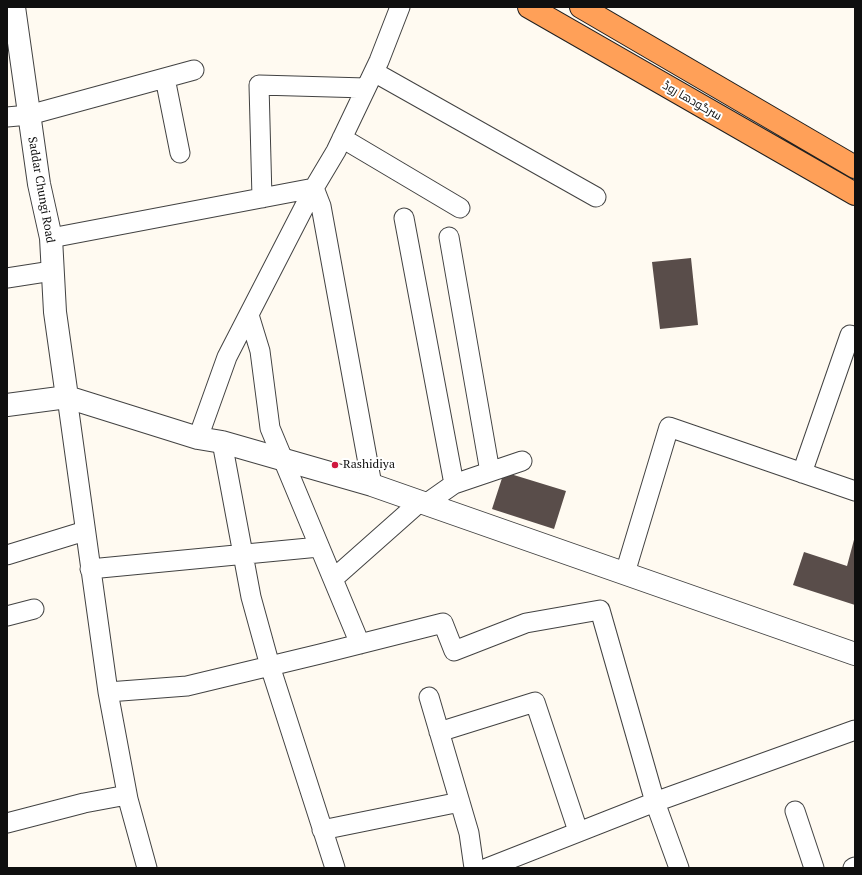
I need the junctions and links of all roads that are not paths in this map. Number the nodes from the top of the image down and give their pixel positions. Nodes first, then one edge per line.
1 (14, 7) edge
2 (400, 7) edge
3 (529, 7) edge
4 (595, 11) edge
5 (194, 70) dead end
6 (165, 78) junction
7 (370, 80) junction
8 (29, 115) junction
9 (7, 117) edge
10 (342, 138) junction
11 (180, 153) dead end
12 (854, 166) edge
13 (314, 188) junction
14 (849, 191) edge
15 (596, 197) dead end
16 (262, 198) junction
17 (460, 208) dead end
18 (404, 218) dead end
19 (450, 237) dead end
20 (51, 238) junction
21 (52, 271) junction
22 (7, 278) edge
23 (249, 315) junction
24 (850, 335) dead end
25 (67, 397) junction
26 (7, 405) edge
27 (198, 438) junction
28 (222, 442) junction
29 (283, 459) junction
30 (522, 461) dead end
31 (490, 472) junction
32 (802, 473) junction
33 (372, 484) junction
34 (454, 484) junction
35 (855, 491) edge
36 (424, 502) junction
37 (85, 531) junction
38 (319, 547) junction
39 (243, 554) junction
40 (7, 555) edge
41 (90, 569) junction
42 (625, 573) junction
43 (333, 580) junction
44 (34, 608) dead end
45 (7, 616) edge
46 (360, 644) junction
47 (855, 654) edge
48 (270, 666) junction
49 (108, 692) junction
50 (429, 697) dead end
51 (855, 730) edge
52 (440, 732) junction
53 (127, 795) junction
54 (460, 802) junction
55 (655, 802) junction
56 (795, 812) dead end
57 (7, 823) edge
58 (322, 830) junction
59 (578, 831) junction
60 (147, 868) edge
61 (335, 868) edge
62 (474, 868) edge
63 (488, 868) edge
64 (679, 868) edge
65 (814, 868) edge

1 - 8 street, Saddar Chungi Road
2 - 7 street
3 - 14 highway, سرگودھا روڈ
4 - 12 highway
5 - 6 street
6 - 8 street
6 - 11 street
7 - 10 street
7 - 15 street
7 - 16 street
8 - 9 street
8 - 20 street, Saddar Chungi Road
10 - 13 street
10 - 17 street
12 - 14 highway
13 - 16 street
13 - 23 street
13 - 33 street
16 - 20 street
18 - 34 street
19 - 31 street
20 - 21 street, Saddar Chungi Road
21 - 22 street
21 - 25 street, Saddar Chungi Road
23 - 27 street
23 - 29 street
24 - 32 street
25 - 26 street
25 - 27 street
25 - 37 street
27 - 28 street
28 - 29 street
28 - 39 street
29 - 33 street
29 - 38 street
30 - 31 street
31 - 34 street
32 - 35 street
32 - 42 street
33 - 36 street
34 - 36 street
36 - 42 street
36 - 43 street
37 - 40 street
37 - 41 street
38 - 39 street
38 - 43 street
39 - 41 street
39 - 48 street
41 - 49 street
42 - 47 street
43 - 46 street
44 - 45 street
46 - 48 street
46 - 55 street
48 - 49 street
48 - 58 street
49 - 53 street
50 - 52 street
51 - 55 street
52 - 54 street
52 - 59 street
53 - 57 street
53 - 60 street
54 - 58 street
54 - 62 street
55 - 59 street
55 - 64 street
56 - 65 street
58 - 61 street
59 - 63 street

